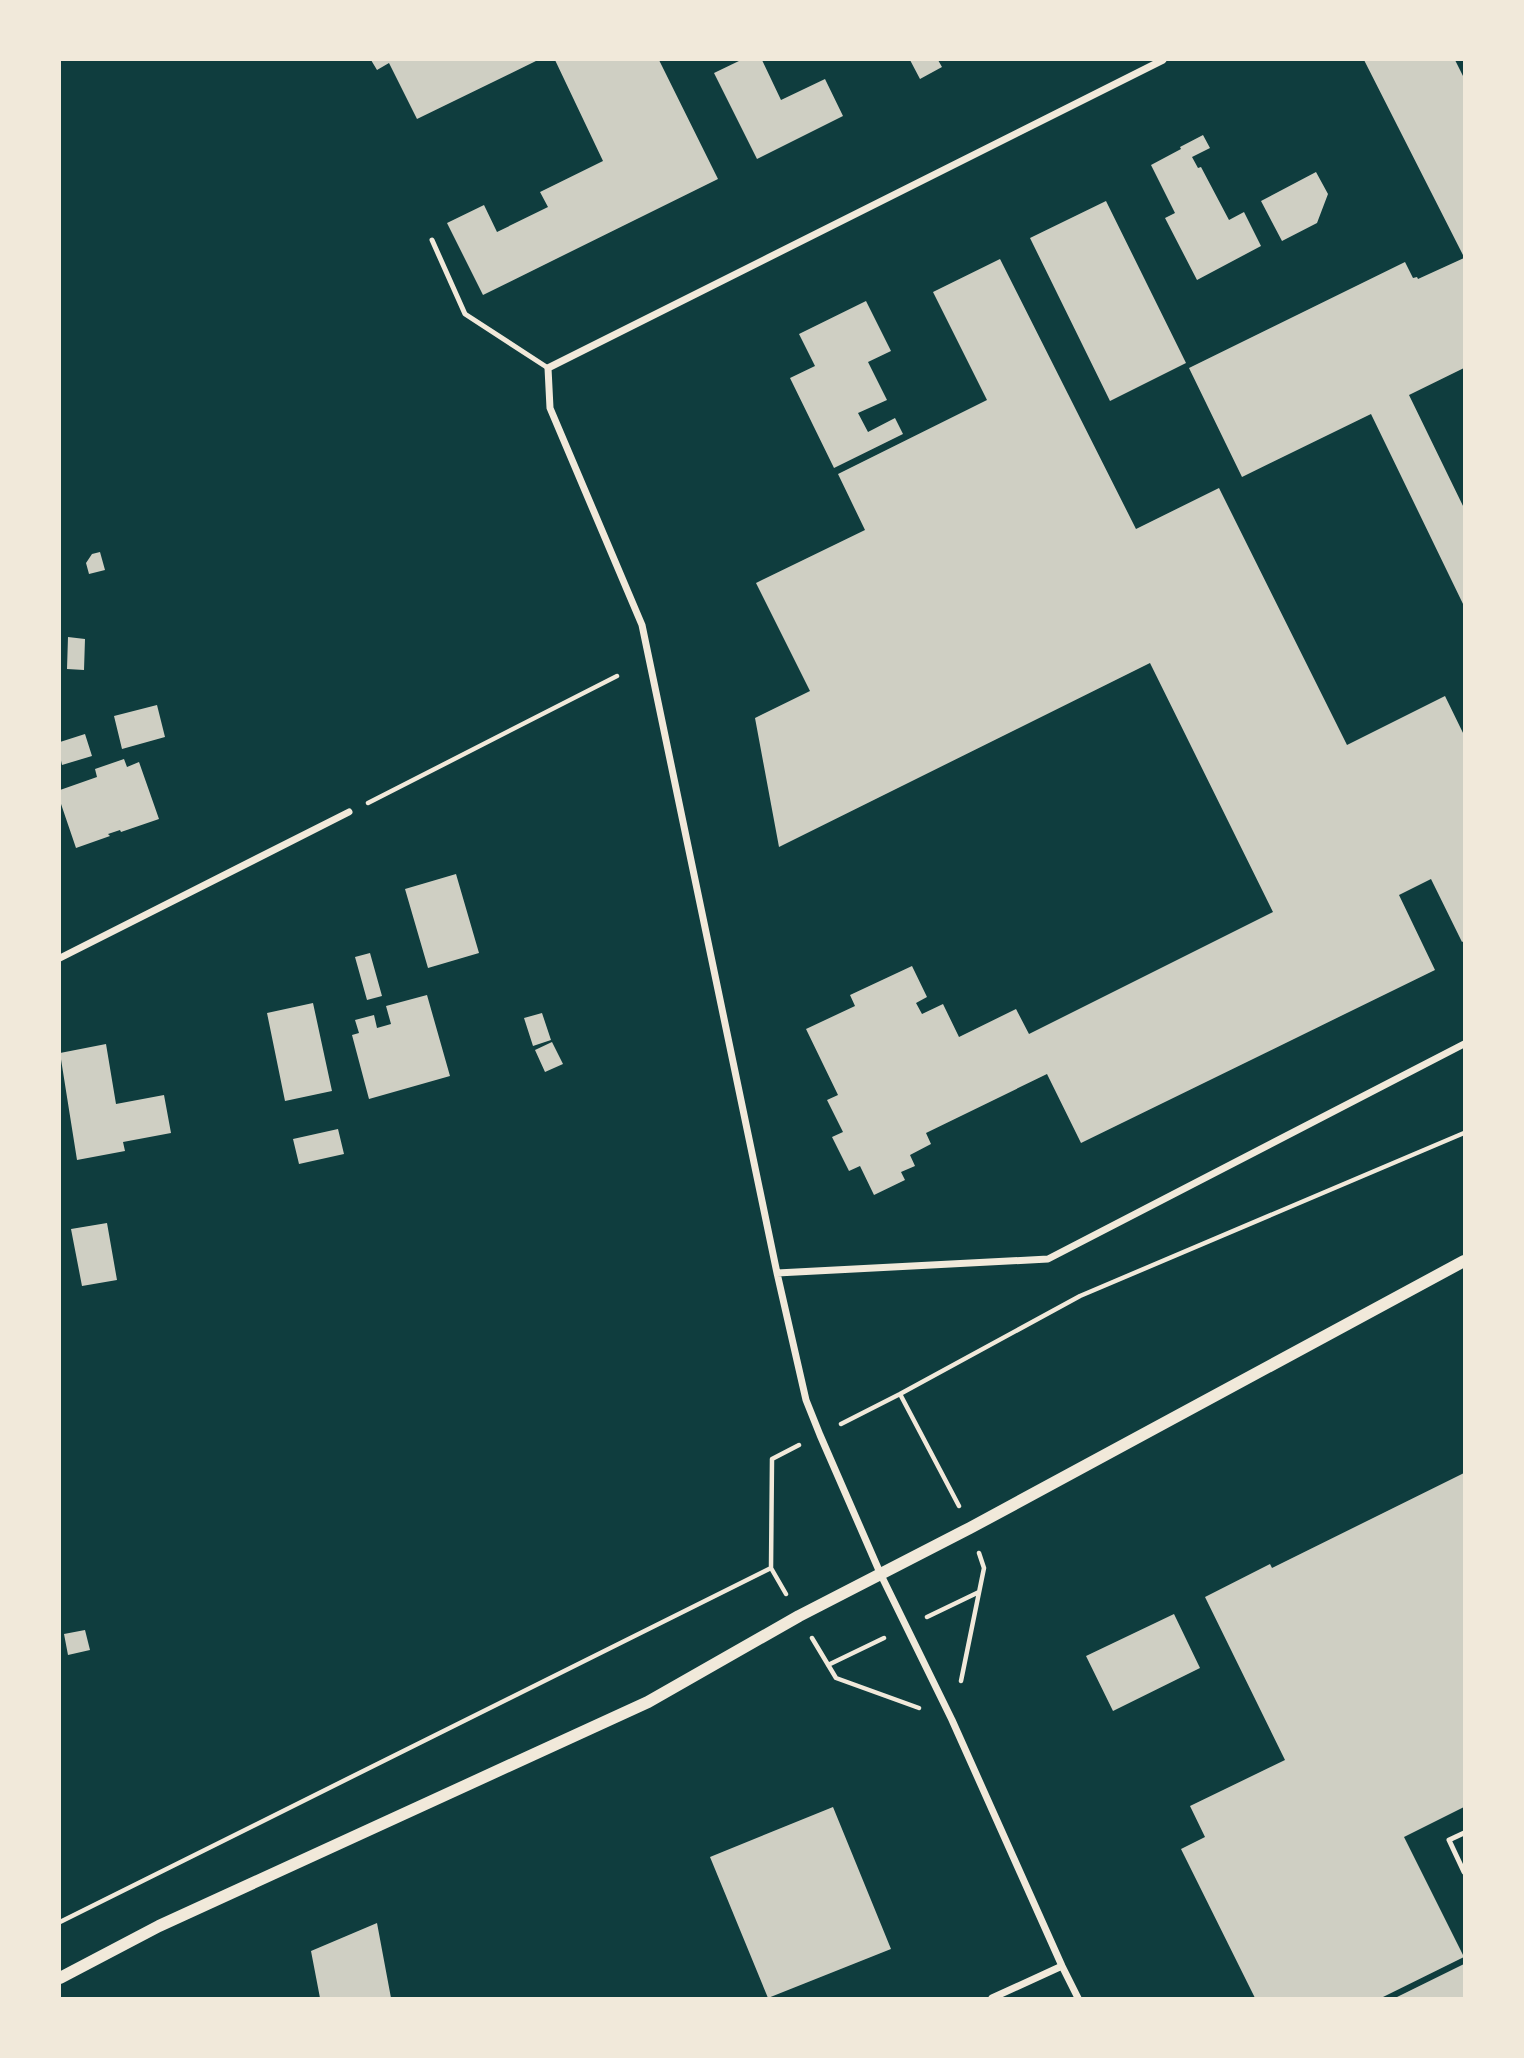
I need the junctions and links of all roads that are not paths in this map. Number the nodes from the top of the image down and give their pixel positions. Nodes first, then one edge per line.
1 (1163, 60) edge
2 (432, 240) dead end
3 (548, 368) junction
4 (349, 812) road end
5 (60, 958) edge
6 (1465, 1044) edge
7 (1465, 1261) edge
8 (777, 1273) junction
9 (881, 1574) junction
10 (1465, 1833) edge
11 (1465, 1872) edge
12 (1062, 1966) junction
13 (60, 1978) edge
14 (992, 1998) edge
15 (1078, 1998) edge

1 - 3 street
2 - 3 lane
3 - 8 street
4 - 5 street
6 - 8 street
7 - 9 street
8 - 9 street
9 - 12 street
9 - 13 street
10 - 11 lane
12 - 14 street
12 - 15 street

